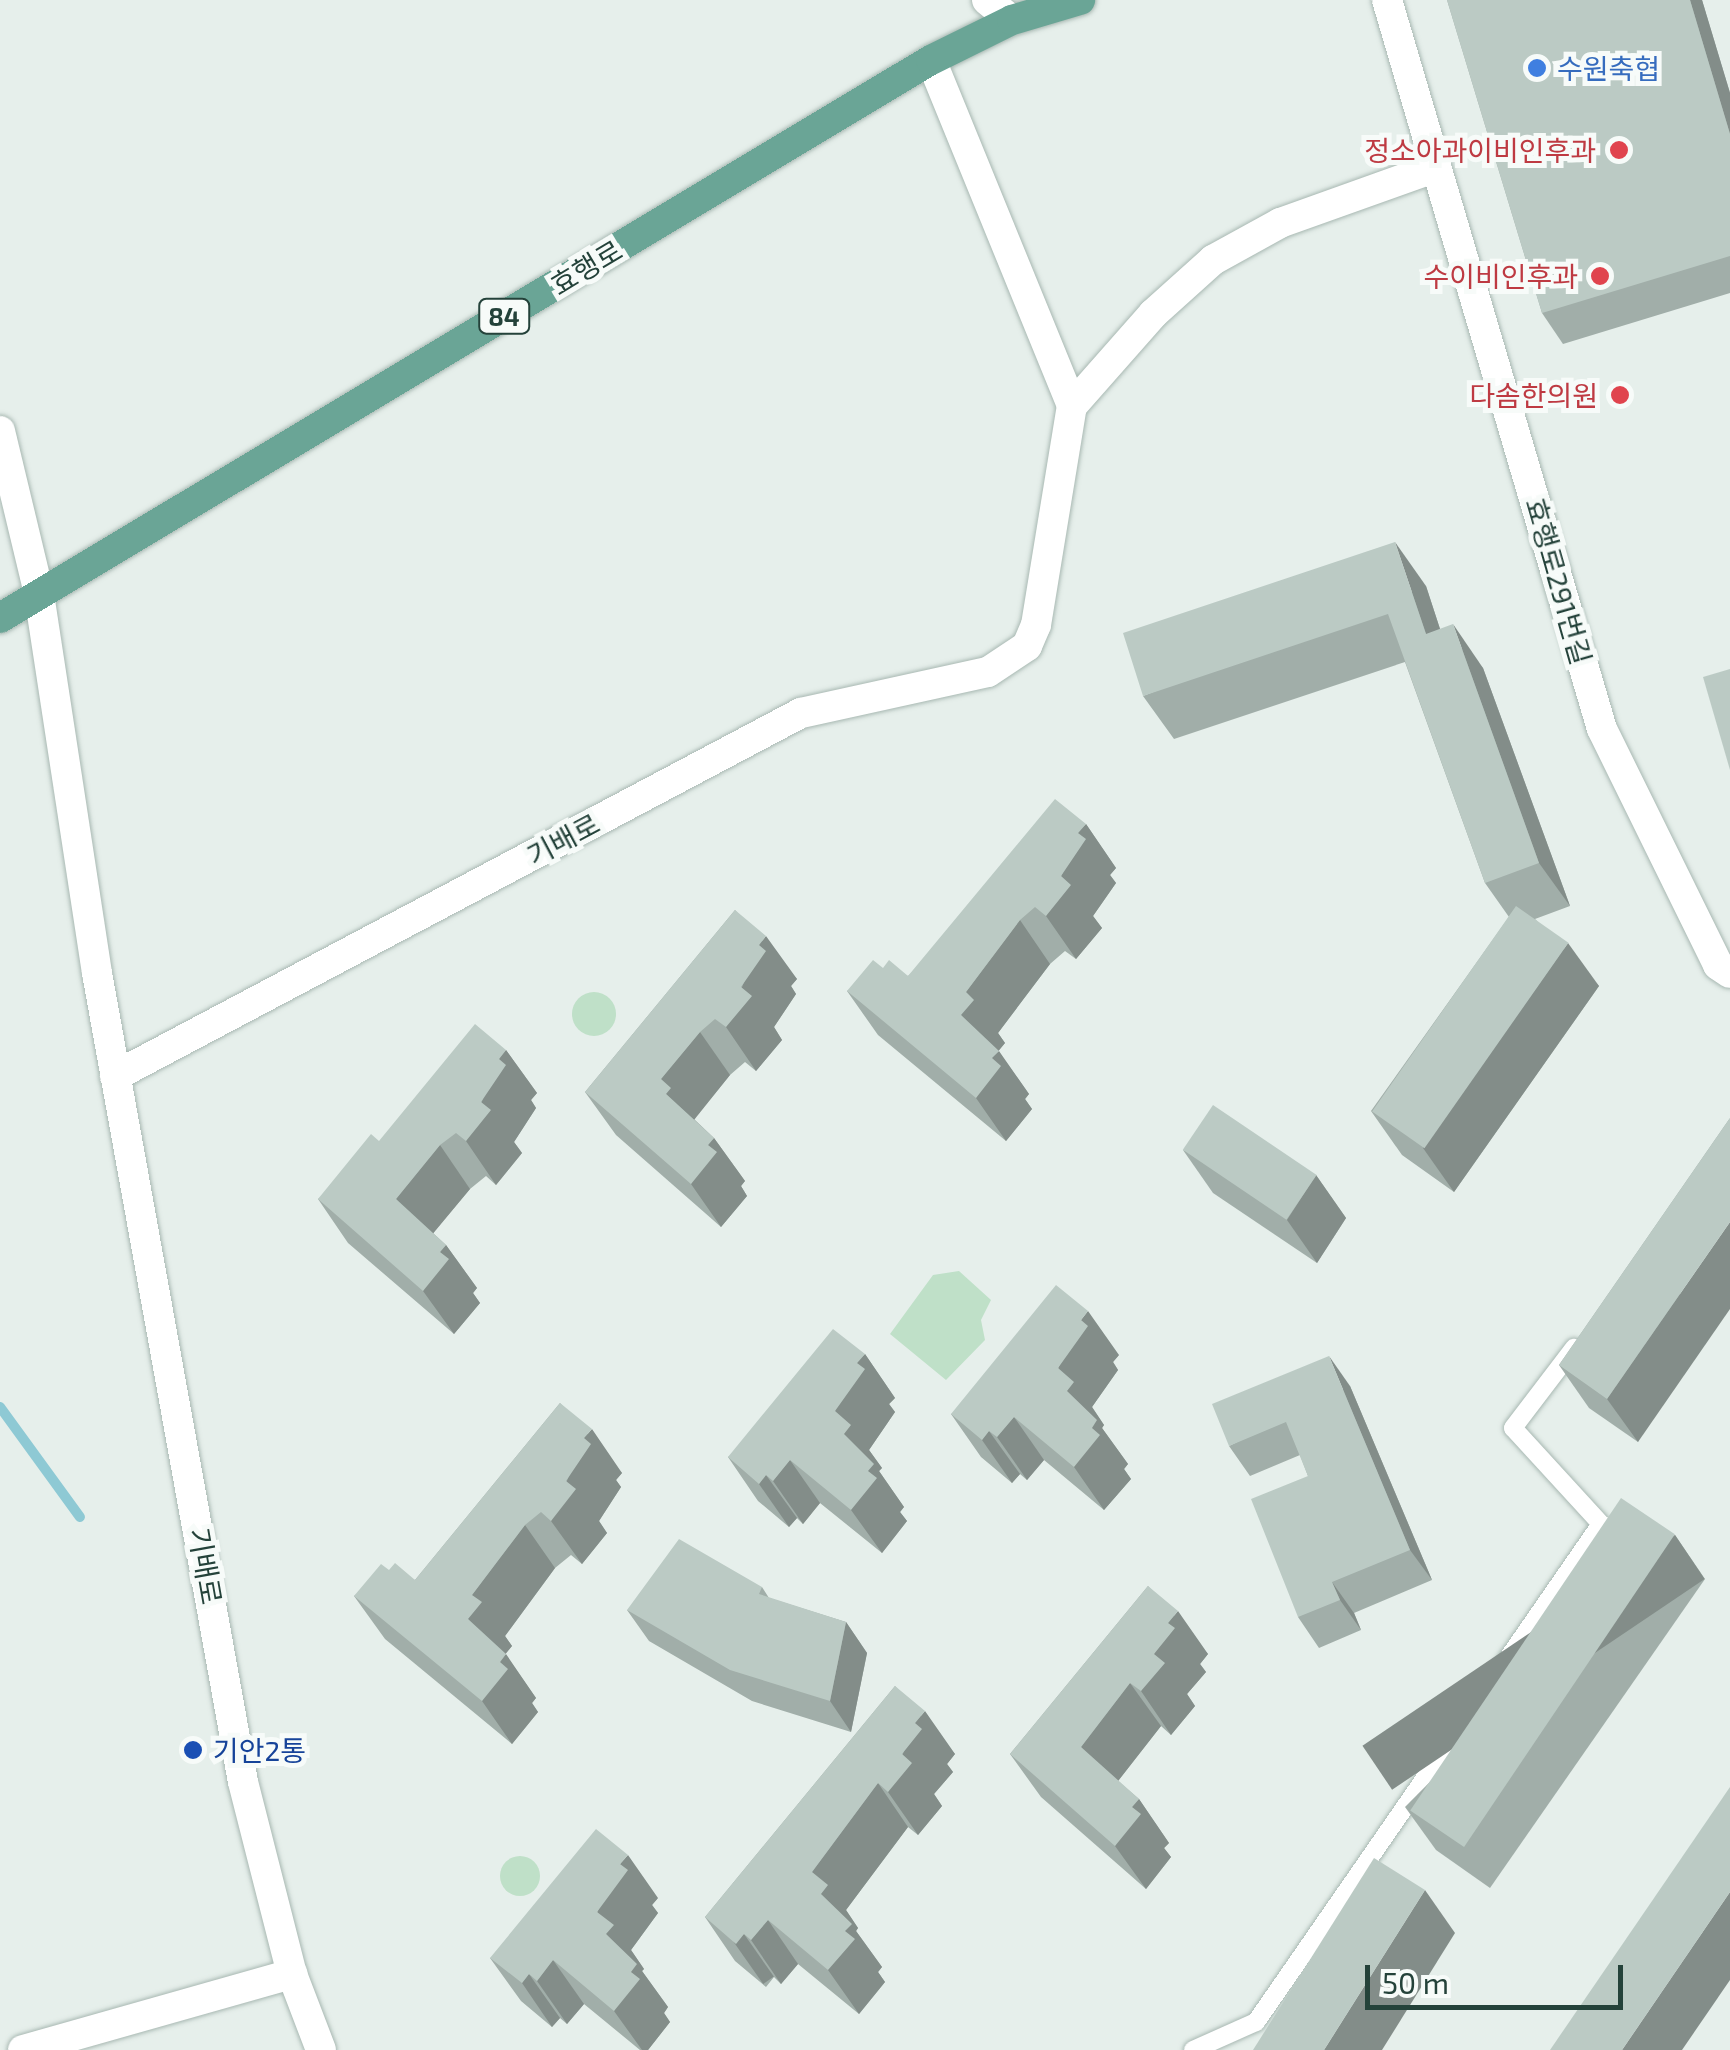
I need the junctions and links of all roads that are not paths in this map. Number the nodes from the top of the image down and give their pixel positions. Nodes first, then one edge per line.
1 (987, 0) edge
2 (1080, 0) edge
3 (1387, 0) edge
4 (1012, 20) junction
5 (931, 60) junction
6 (1436, 167) junction
7 (1072, 406) junction
8 (0, 430) edge
9 (39, 594) junction
10 (0, 618) edge
11 (1730, 972) edge
12 (115, 1076) junction
13 (1582, 1337) edge
14 (292, 1974) junction
15 (25, 2049) edge
16 (321, 2050) edge
17 (1194, 2050) edge

1 - 4 street
2 - 4 main road, 효행로 / 84
3 - 6 street, 효행로291번길
4 - 5 main road, 효행로 / 84
5 - 7 street
5 - 9 main road, 효행로 / 84
6 - 7 street
6 - 11 street, 효행로291번길
7 - 12 street, 기배로
8 - 9 street, 기배로
9 - 10 main road, 효행로 / 84
9 - 12 street, 기배로
12 - 14 street, 기배로
13 - 17 lane
14 - 15 street
14 - 16 street, 기배로

